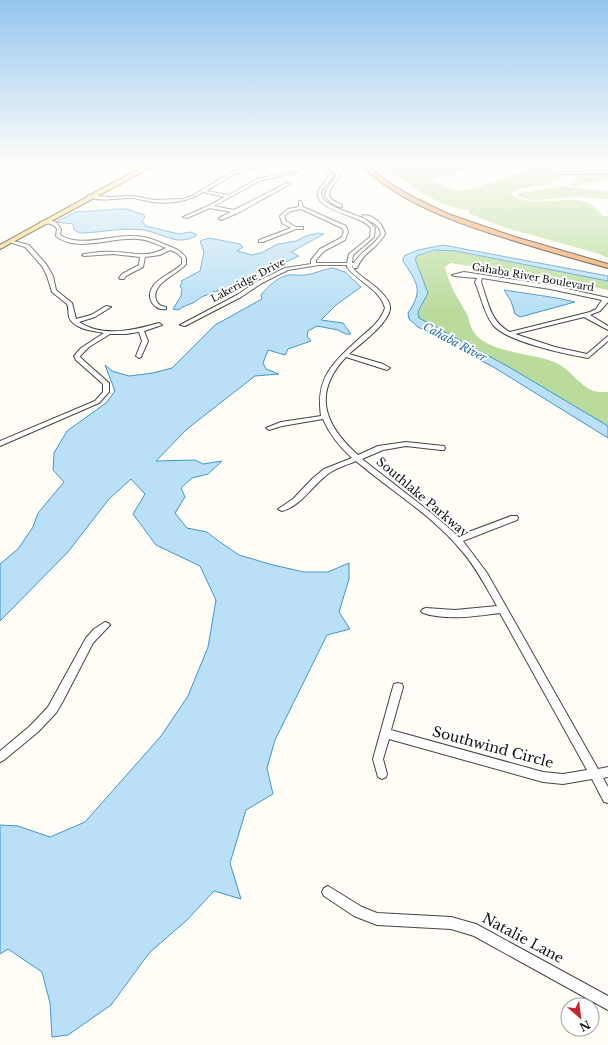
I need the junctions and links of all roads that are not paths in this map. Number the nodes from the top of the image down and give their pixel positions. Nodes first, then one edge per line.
1 (59, 214) edge
2 (194, 214) edge
3 (232, 214) edge
4 (285, 214) edge
5 (318, 214) edge
6 (350, 214) edge
7 (359, 214) edge
8 (447, 214) edge
9 (461, 214) edge
10 (186, 217) dead end
11 (221, 219) dead end
12 (45, 222) junction
13 (295, 228) junction
14 (301, 228) dead end
15 (11, 241) junction
16 (261, 241) dead end
17 (0, 247) edge
18 (170, 248) junction
19 (84, 256) dead end
20 (143, 257) junction
21 (602, 261) edge
22 (316, 264) junction
23 (349, 264) junction
24 (356, 264) junction
25 (608, 266) edge
26 (455, 275) dead end
27 (360, 277) junction
28 (480, 277) junction
29 (122, 278) dead end
30 (607, 299) edge
31 (108, 307) dead end
32 (164, 308) dead end
33 (585, 315) junction
34 (75, 321) junction
35 (159, 324) dead end
36 (183, 325) dead end
37 (608, 328) edge
38 (141, 330) junction
39 (108, 333) junction
40 (508, 334) junction
41 (608, 338) edge
42 (345, 355) junction
43 (139, 356) dead end
44 (387, 368) dead end
45 (325, 417) junction
46 (269, 428) dead end
47 (0, 444) edge
48 (441, 448) dead end
49 (357, 458) junction
50 (282, 509) dead end
51 (514, 518) dead end
52 (457, 540) junction
53 (503, 608) junction
54 (426, 611) dead end
55 (105, 625) dead end
56 (398, 687) dead end
57 (385, 734) junction
58 (0, 758) edge
59 (608, 772) edge
60 (382, 774) dead end
61 (596, 775) junction
62 (608, 798) edge
63 (328, 892) dead end
64 (608, 1003) edge

1 - 12 main road
2 - 10 street
3 - 11 street
4 - 13 street
5 - 22 street
6 - 23 street
7 - 24 street
8 - 21 highway
9 - 21 highway
12 - 15 main road
12 - 18 street
13 - 14 street
13 - 16 street
15 - 17 main road
15 - 34 street
18 - 20 street
18 - 32 street
19 - 20 street
20 - 29 street
21 - 25 highway
22 - 23 street, Lakeridge Drive
22 - 36 street, Lakeridge Drive
23 - 24 street, Lakeridge Drive
23 - 27 street, Southlake Parkway
24 - 27 street
26 - 28 street, Cahaba River Boulevard
27 - 42 street, Southlake Parkway
28 - 30 street, Cahaba River Boulevard
28 - 40 street
30 - 33 street
31 - 34 street
33 - 37 street
33 - 40 street
34 - 39 street
35 - 38 street
38 - 39 street
38 - 43 street
39 - 47 street
40 - 41 street
42 - 44 street
42 - 45 street, Southlake Parkway
45 - 46 street
45 - 49 street, Southlake Parkway
48 - 49 street
49 - 50 street
49 - 52 street, Southlake Parkway
51 - 52 street
52 - 53 street, Southlake Parkway
53 - 54 street
53 - 61 street, Southlake Parkway
55 - 58 street
56 - 57 street
57 - 60 street
57 - 61 street, Southwind Circle
59 - 61 street, Southwind Circle
61 - 62 street, Southlake Parkway
63 - 64 street, Natalie Lane

